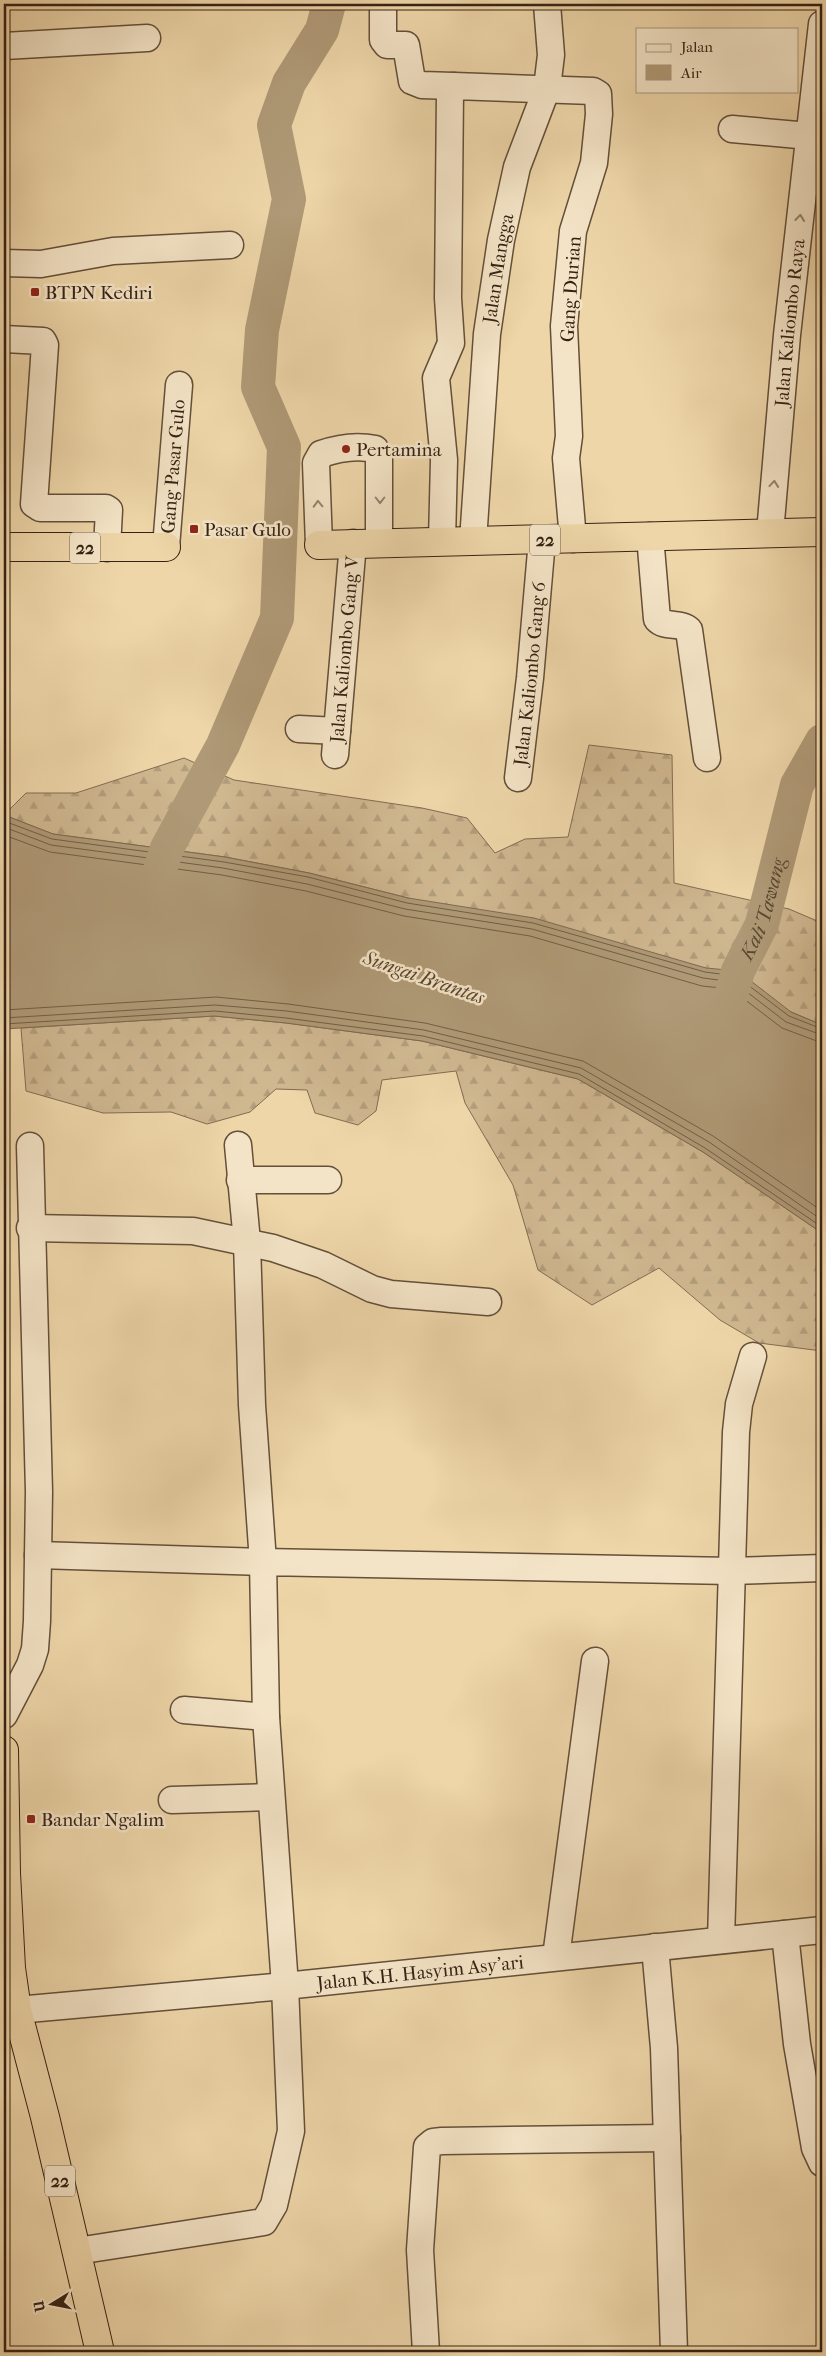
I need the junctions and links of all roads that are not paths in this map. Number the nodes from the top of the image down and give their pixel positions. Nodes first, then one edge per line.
1 (383, 4) edge
2 (547, 4) edge
3 (822, 24) edge
4 (147, 38) dead end
5 (4, 46) edge
6 (453, 86) junction
7 (547, 88) junction
8 (732, 129) dead end
9 (809, 136) junction
10 (230, 245) dead end
11 (4, 263) edge
12 (4, 339) edge
13 (179, 385) dead end
14 (822, 532) edge
15 (770, 533) junction
16 (650, 536) junction
17 (573, 539) junction
18 (542, 540) junction
19 (442, 541) junction
20 (473, 541) junction
21 (366, 543) junction
22 (319, 545) joint
23 (166, 547) joint
24 (4, 548) edge
25 (107, 548) junction
26 (299, 729) dead end
27 (707, 758) dead end
28 (518, 778) dead end
29 (238, 1145) dead end
30 (30, 1146) dead end
31 (240, 1180) junction
32 (328, 1180) dead end
33 (30, 1228) junction
34 (247, 1242) junction
35 (488, 1302) dead end
36 (753, 1356) dead end
37 (38, 1555) junction
38 (263, 1562) junction
39 (822, 1568) edge
40 (731, 1571) junction
41 (595, 1661) dead end
42 (184, 1710) dead end
43 (4, 1715) edge
44 (266, 1717) junction
45 (4, 1750) edge
46 (271, 1797) junction
47 (172, 1800) dead end
48 (5, 1873) edge
49 (822, 1930) edge
50 (785, 1934) junction
51 (721, 1940) junction
52 (655, 1947) junction
53 (556, 1957) junction
54 (285, 1986) junction
55 (17, 2010) junction
56 (666, 2138) junction
57 (822, 2163) edge
58 (77, 2251) junction
59 (100, 2352) edge
60 (426, 2352) edge
61 (674, 2352) edge

1 - 6 street
2 - 7 street, Jalan Mangga
3 - 9 street, Jalan Kaliombo Raya
4 - 5 street
6 - 7 street
6 - 19 street
7 - 17 street, Gang Durian
7 - 20 street, Jalan Mangga
8 - 9 street
15 -> 9 street, Jalan Kaliombo Raya
10 - 11 street
12 - 25 street
13 - 23 street, Gang Pasar Gulo
14 - 15 highway, 22
15 - 16 highway, 22
16 - 17 highway, 22
16 - 27 street
17 - 18 highway, 22
18 - 20 highway, 22
18 - 28 street, Jalan Kaliombo Gang 6
19 - 20 highway, 22
19 - 21 highway, 22
21 - 22 highway, 22
22 -> 21 street, Jalan Kaliombo Gang V
21 - 26 street, Jalan Kaliombo Gang V
23 - 25 highway, 22
24 - 25 highway, 22
29 - 31 street
30 - 33 street
31 - 32 street
31 - 34 street
33 - 34 street
33 - 37 street
34 - 35 street
34 - 38 street
36 - 40 street
37 - 38 street
37 - 43 street
38 - 40 street
38 - 44 street
39 - 40 street
40 - 51 street
41 - 53 street
42 - 44 street
44 - 46 street
45 - 48 highway, 22
46 - 47 street
46 - 54 street
48 - 55 highway, 22
49 - 50 street, Jalan K.H. Hasyim Asy'ari
50 - 51 street, Jalan K.H. Hasyim Asy'ari
50 - 57 street
51 - 52 street, Jalan K.H. Hasyim Asy'ari
52 - 53 street, Jalan K.H. Hasyim Asy'ari
52 - 56 street
53 - 54 street, Jalan K.H. Hasyim Asy'ari
54 - 55 street, Jalan K.H. Hasyim Asy'ari
54 - 58 street
55 - 58 highway, 22
56 - 60 street
56 - 61 street
58 - 59 highway, 22

